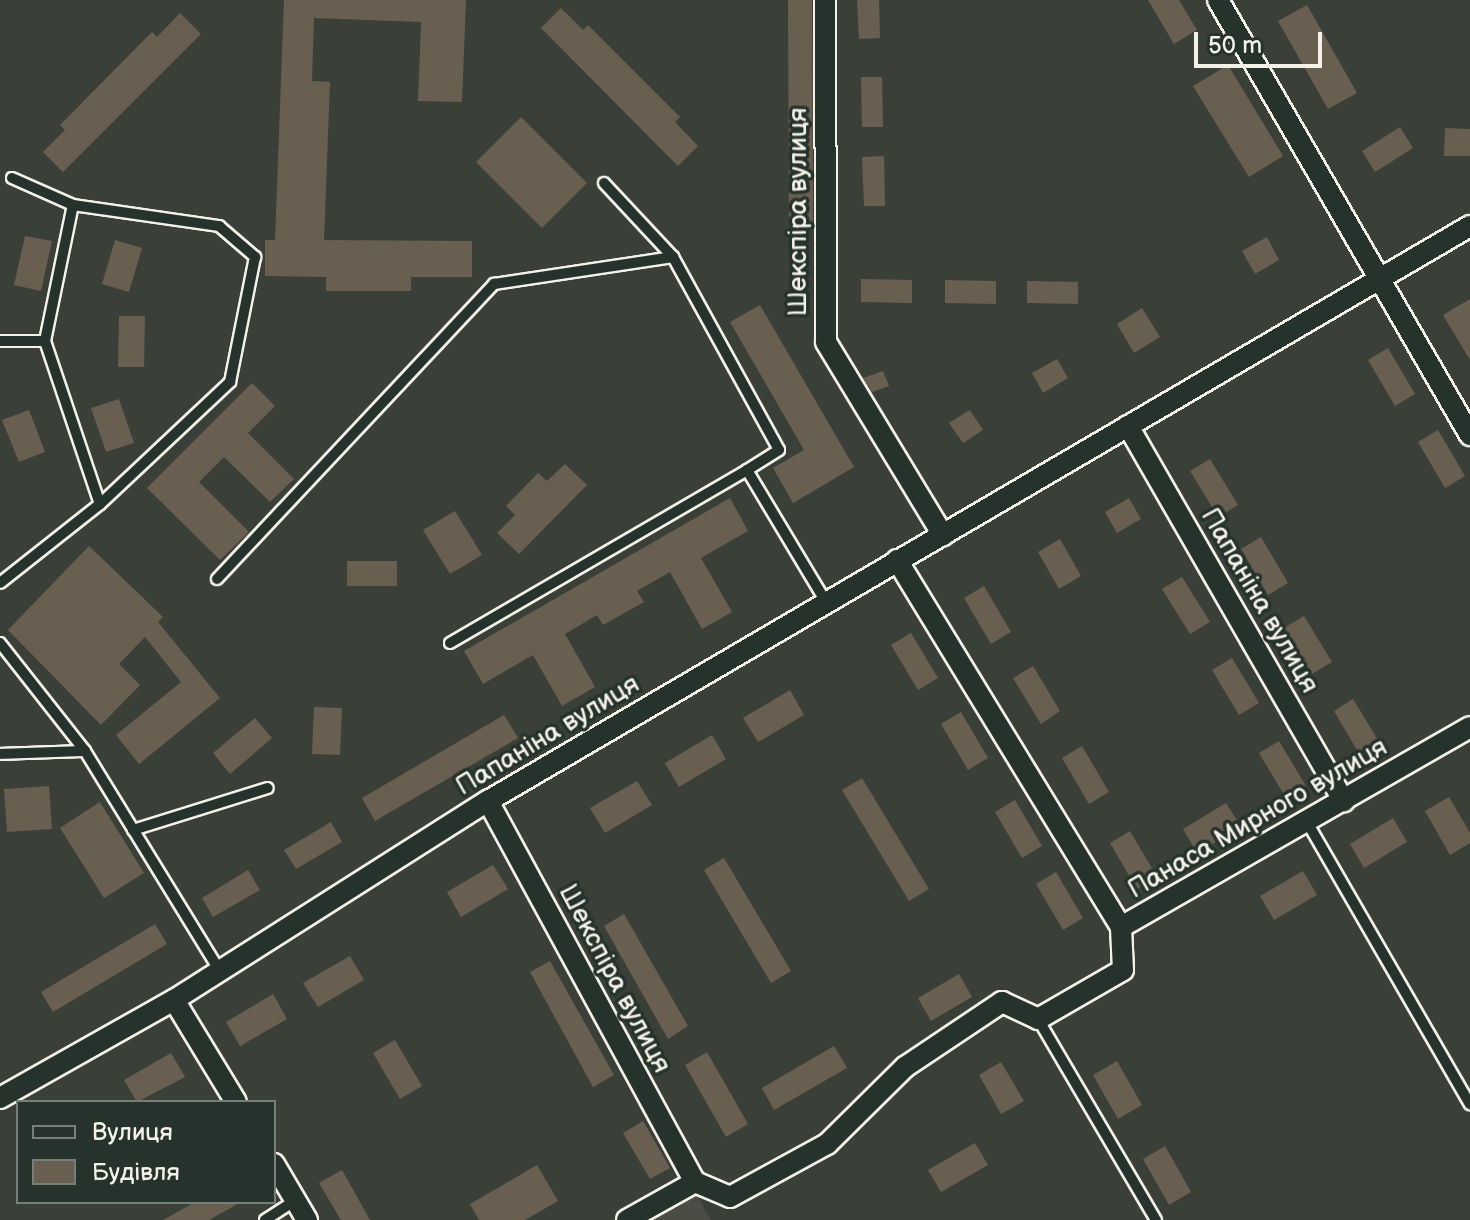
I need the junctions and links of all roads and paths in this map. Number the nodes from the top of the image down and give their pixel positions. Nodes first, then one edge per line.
1 (825, 0) edge
2 (1218, 0) edge
3 (12, 178) dead end
4 (604, 183) dead end
5 (73, 205) junction
6 (1470, 226) edge
7 (673, 257) junction
8 (1381, 278) junction
9 (0, 341) edge
10 (45, 341) junction
11 (1128, 426) junction
12 (1470, 435) edge
13 (747, 470) junction
14 (100, 504) junction
15 (943, 535) junction
16 (897, 560) junction
17 (217, 579) dead end
18 (0, 583) edge
19 (826, 602) junction
20 (0, 643) edge
21 (450, 643) dead end
22 (1470, 727) edge
23 (85, 751) junction
24 (0, 754) edge
25 (268, 788) dead end
26 (488, 801) junction
27 (1344, 801) junction
28 (1307, 822) junction
29 (133, 830) junction
30 (1121, 927) junction
31 (220, 971) junction
32 (174, 1000) junction
33 (1038, 1019) junction
34 (0, 1098) edge
35 (235, 1100) edge
36 (1470, 1104) edge
37 (276, 1167) edge
38 (695, 1182) junction
39 (296, 1200) junction
40 (265, 1220) edge
41 (307, 1220) edge
42 (627, 1220) edge
43 (1156, 1220) edge

1 - 15 street, Шекспіра вулиця
2 - 8 street
3 - 5 lane
4 - 7 lane
5 - 10 lane
5 - 14 lane
6 - 8 street, Папаніна вулиця
7 - 13 lane
7 - 17 lane
8 - 11 street, Папаніна вулиця
8 - 12 street
9 - 10 lane
10 - 14 lane
11 - 15 street, Папаніна вулиця
11 - 27 street, Папаніна вулиця
13 - 19 lane
13 - 21 lane
14 - 18 lane
15 - 16 street, Папаніна вулиця
16 - 19 street, Папаніна вулиця
16 - 30 street
19 - 26 street, Папаніна вулиця
20 - 23 lane
22 - 27 street, Панаса Мирного вулиця
23 - 24 lane
23 - 29 lane
25 - 29 lane
26 - 31 street, Папаніна вулиця
26 - 38 street, Шекспіра вулиця
27 - 28 street, Панаса Мирного вулиця
28 - 30 street, Панаса Мирного вулиця
28 - 36 lane
29 - 31 lane
30 - 33 street, Панаса Мирного вулиця
31 - 32 street, Папаніна вулиця
32 - 34 street, Папаніна вулиця
32 - 35 street
33 - 38 street
33 - 43 lane
37 - 39 street
38 - 42 street
39 - 40 lane
39 - 41 street

